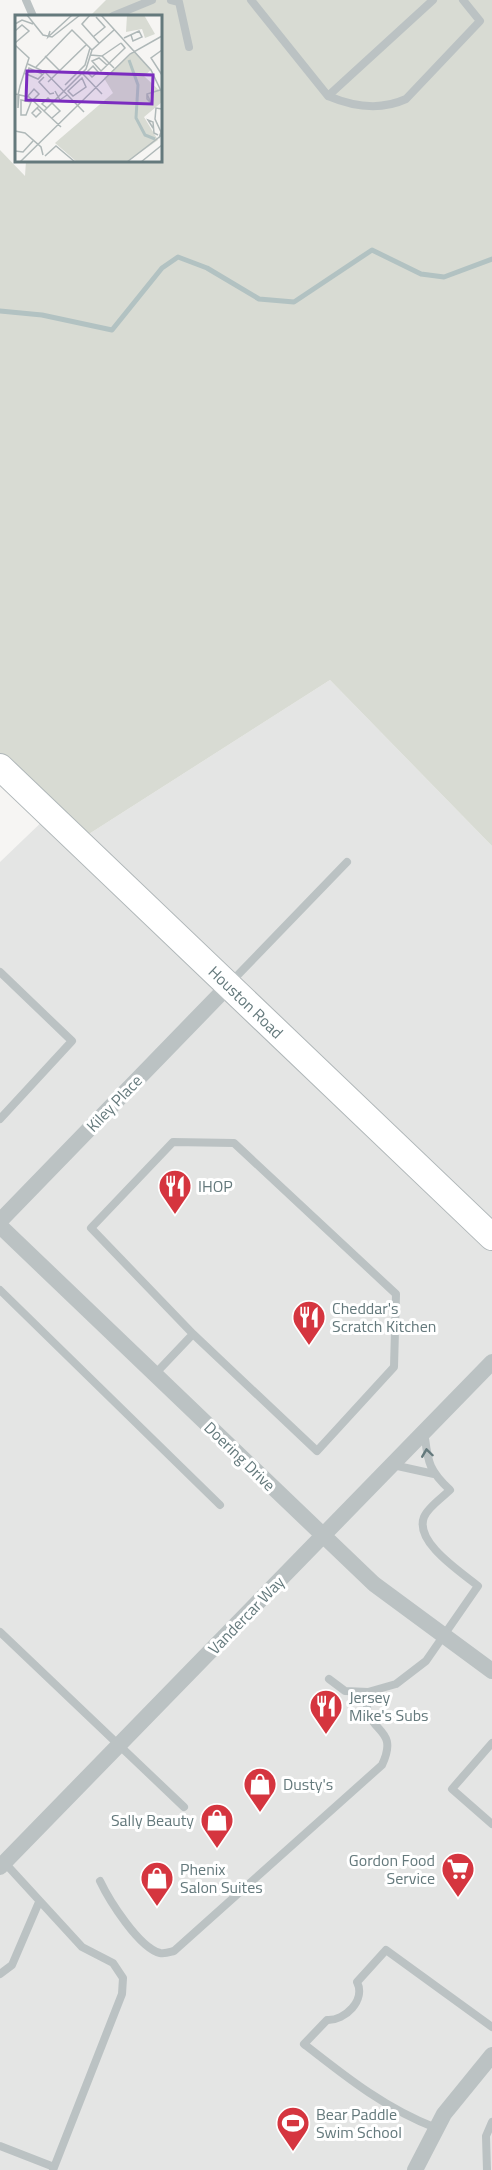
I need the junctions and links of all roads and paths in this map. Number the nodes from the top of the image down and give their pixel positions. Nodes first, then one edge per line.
1 (26, 0) edge
2 (152, 0) edge
3 (171, 0) edge
4 (251, 0) edge
5 (433, 0) edge
6 (463, 0) edge
7 (33, 15) edge
8 (115, 15) edge
9 (189, 47) dead end
10 (328, 96) junction
11 (0, 767) edge
12 (347, 862) dead end
13 (0, 972) edge
14 (229, 985) junction
15 (0, 1119) edge
16 (0, 1221) edge
17 (0, 1226) edge
18 (492, 1237) edge
19 (0, 1290) edge
20 (194, 1334) junction
21 (492, 1362) edge
22 (154, 1374) junction
23 (424, 1430) junction
24 (391, 1465) junction
25 (434, 1474) junction
26 (220, 1505) dead end
27 (323, 1535) junction
28 (0, 1632) edge
29 (443, 1635) junction
30 (492, 1671) edge
31 (329, 1679) dead end
32 (368, 1692) junction
33 (492, 1743) edge
34 (117, 1746) junction
35 (184, 1807) dead end
36 (492, 1824) edge
37 (2, 1864) edge
38 (100, 1881) dead end
39 (39, 1902) junction
40 (0, 1974) edge
41 (492, 2027) edge
42 (492, 2055) edge
43 (492, 2122) edge
44 (436, 2128) junction
45 (0, 2146) edge
46 (54, 2168) edge
47 (416, 2170) edge
48 (487, 2170) edge

1 - 7 lane
2 - 8 lane
3 - 9 lane
4 - 10 lane
5 - 10 lane
6 - 10 lane
11 - 14 main road, Houston Road
12 - 14 lane
13 - 15 lane
14 - 16 street, Kiley Place
14 - 18 main road, Houston Road
17 - 22 street, Doering Drive
19 - 26 lane
20 - 20 lane
20 - 22 lane
21 - 23 street, Vandercar Way
22 - 27 street, Doering Drive
23 - 24 street, Vandercar Way
25 -> 23 lane
24 - 25 lane
24 - 27 street, Vandercar Way
25 - 29 lane
27 - 29 street, Doering Drive
27 - 34 street, Vandercar Way
28 - 34 lane
29 - 30 street, Doering Drive
29 - 32 lane
31 - 32 lane
32 - 38 lane
33 - 36 lane
34 - 35 lane
34 - 37 street, Vandercar Way
37 - 39 lane
39 - 40 lane
39 - 46 lane
41 - 44 lane
42 - 44 street
43 - 48 lane
44 - 47 street
45 - 46 lane

